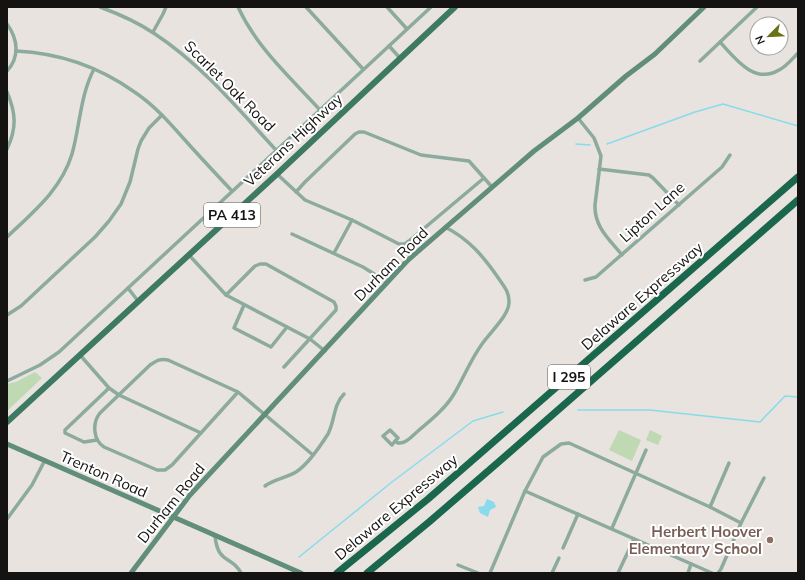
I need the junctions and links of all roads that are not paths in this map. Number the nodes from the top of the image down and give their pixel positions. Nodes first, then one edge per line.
1 (100, 7) edge
2 (166, 7) edge
3 (238, 7) edge
4 (306, 7) edge
5 (387, 7) edge
6 (431, 7) edge
7 (455, 7) edge
8 (704, 7) edge
9 (757, 7) edge
10 (7, 24) edge
11 (407, 29) junction
12 (153, 32) junction
13 (720, 42) junction
14 (389, 46) junction
15 (16, 51) junction
16 (798, 53) edge
17 (400, 58) junction
18 (700, 61) dead end
19 (94, 69) junction
20 (363, 70) junction
21 (7, 71) edge
22 (7, 92) edge
23 (320, 110) junction
24 (162, 115) junction
25 (578, 118) junction
26 (7, 149) edge
27 (276, 150) junction
28 (730, 155) dead end
29 (599, 169) junction
30 (277, 174) junction
31 (798, 177) edge
32 (484, 178) junction
33 (492, 187) junction
34 (232, 191) junction
35 (296, 192) junction
36 (798, 200) edge
37 (679, 205) junction
38 (352, 220) junction
39 (445, 227) junction
40 (292, 234) dead end
41 (7, 237) edge
42 (334, 253) junction
43 (189, 255) junction
44 (622, 255) junction
45 (585, 280) dead end
46 (387, 282) junction
47 (128, 288) junction
48 (226, 295) junction
49 (138, 301) junction
50 (244, 305) junction
51 (7, 315) edge
52 (287, 327) junction
53 (310, 339) junction
54 (325, 351) junction
55 (80, 354) junction
56 (284, 367) dead end
57 (7, 381) edge
58 (109, 388) junction
59 (238, 392) junction
60 (119, 394) junction
61 (344, 394) dead end
62 (265, 416) junction
63 (7, 422) edge
64 (201, 433) junction
65 (97, 440) junction
66 (396, 441) dead end
67 (7, 444) edge
68 (646, 450) dead end
69 (313, 455) junction
70 (45, 460) junction
71 (729, 463) dead end
72 (636, 474) junction
73 (764, 478) dead end
74 (264, 486) dead end
75 (525, 491) junction
76 (710, 507) junction
77 (578, 514) junction
78 (173, 517) junction
79 (7, 519) edge
80 (741, 523) junction
81 (612, 528) junction
82 (215, 536) junction
83 (634, 539) junction
84 (563, 548) dead end
85 (559, 558) dead end
86 (458, 564) dead end
87 (692, 564) junction
88 (131, 573) edge
89 (241, 573) edge
90 (301, 573) edge
91 (337, 573) edge
92 (367, 573) edge
93 (478, 573) edge
94 (490, 573) edge
95 (552, 573) edge
96 (618, 573) edge
97 (688, 573) edge
98 (712, 573) edge
99 (718, 573) edge

1 - 12 street, Scarlet Oak Road
2 - 12 street
3 - 23 street
4 - 20 street
5 - 11 street
6 - 11 street
7 - 17 main road, Veterans Highway / PA 413
8 - 25 main road, Durham Road
9 - 13 street
10 - 15 street
11 - 14 street
12 - 27 street, Scarlet Oak Road
13 - 16 street
13 - 18 street
14 - 17 street
14 - 20 street
15 - 19 street
15 - 21 street
17 - 30 main road, Veterans Highway / PA 413
19 - 24 street
19 - 41 street
20 - 23 street
22 - 26 street
23 - 27 street
24 - 34 street
24 - 51 street
25 - 29 street
25 - 33 main road, Durham Road
27 - 34 street
28 - 37 street, Lipton Lane
29 - 37 street
29 - 44 street
30 - 35 street
30 - 43 main road, Veterans Highway / PA 413
31 - 91 highway, Delaware Expressway / I 295
32 - 33 street
32 - 35 street
32 - 38 street
33 - 39 main road, Durham Road
34 - 47 street
35 - 38 street
36 - 92 highway, Delaware Expressway / I 295
37 - 44 street, Lipton Lane
38 - 42 street
39 - 46 main road, Durham Road
39 - 66 street
40 - 42 street
42 - 46 street
43 - 48 street
43 - 49 main road, Veterans Highway / PA 413
44 - 45 street, Lipton Lane
46 - 54 main road, Durham Road
47 - 49 street
47 - 57 street
48 - 50 street
48 - 53 street
49 - 55 main road, Veterans Highway / PA 413
50 - 52 street
50 - 52 street
52 - 53 street
53 - 54 street
53 - 56 street
54 - 62 main road, Durham Road
55 - 58 street
55 - 63 main road, Veterans Highway / PA 413
58 - 60 street
58 - 65 street
59 - 60 street
59 - 62 street
59 - 64 street
60 - 64 street
60 - 65 street
61 - 69 street
62 - 69 street
62 - 78 main road, Durham Road
64 - 65 street
67 - 70 main road, Trenton Road
68 - 72 street
69 - 74 street
70 - 78 main road, Trenton Road
70 - 79 street
71 - 76 street
72 - 75 street
72 - 76 street
72 - 81 street
73 - 80 street
75 - 77 street
75 - 94 street
76 - 80 street
77 - 81 street
77 - 84 street
78 - 82 main road, Trenton Road
78 - 88 main road, Durham Road
80 - 99 street
81 - 83 street
82 - 89 street
82 - 90 main road, Trenton Road
83 - 87 street
83 - 96 street
85 - 95 street
86 - 93 street
87 - 97 street
87 - 98 street

